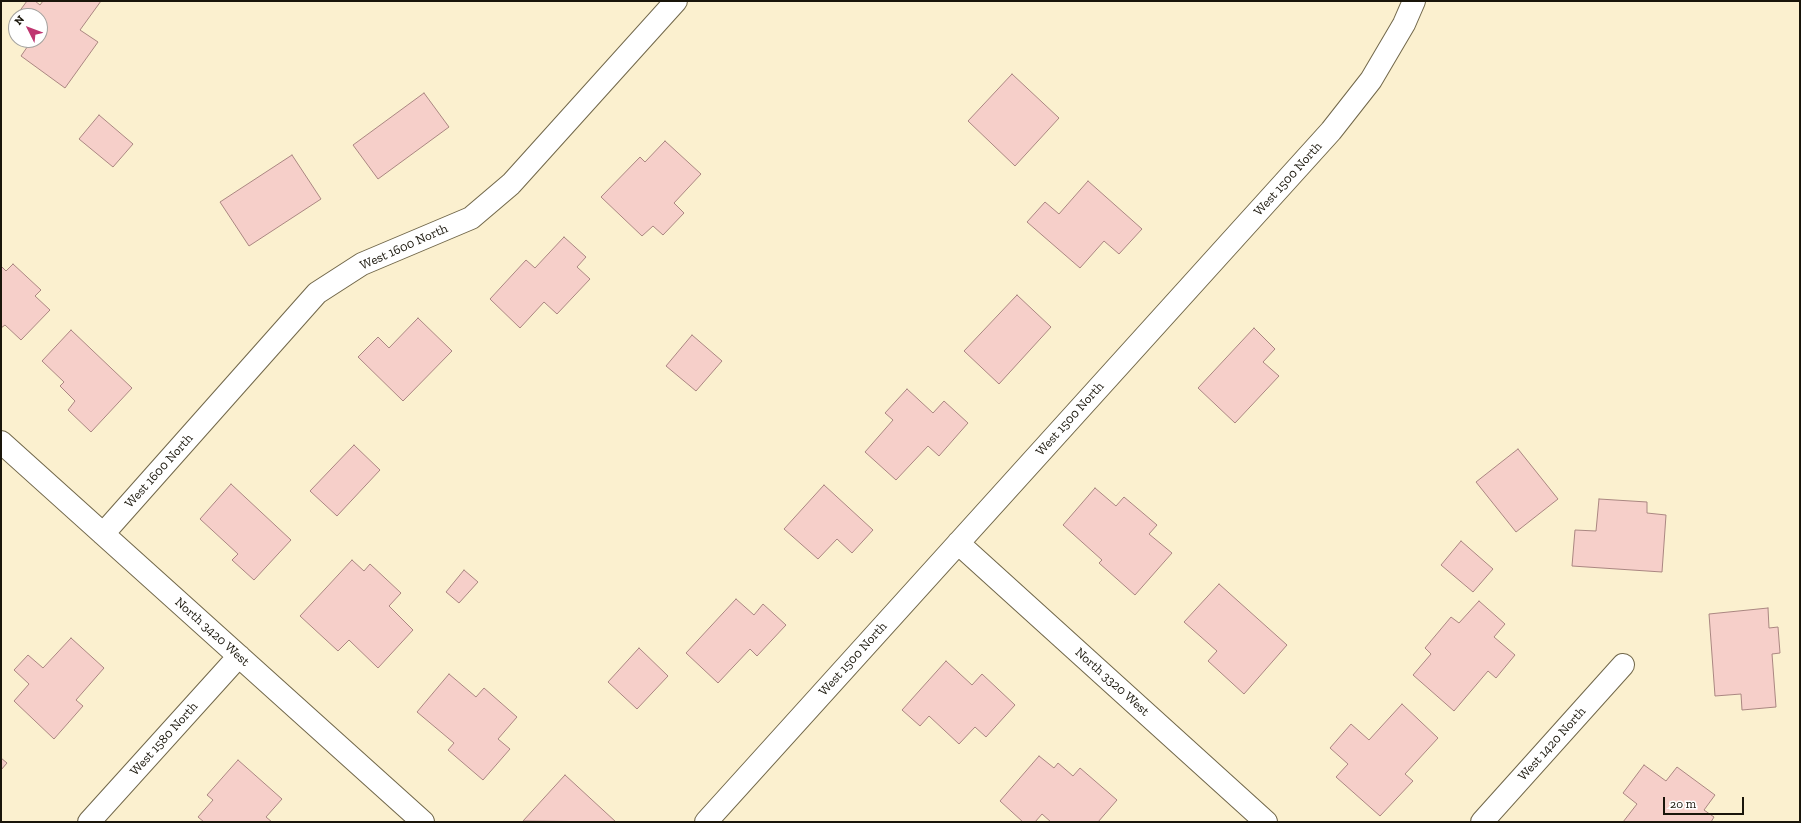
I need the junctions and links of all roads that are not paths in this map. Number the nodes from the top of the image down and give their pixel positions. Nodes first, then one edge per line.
1 (676, 1) edge
2 (1414, 1) edge
3 (1, 442) edge
4 (103, 534) junction
5 (958, 543) junction
6 (239, 656) junction
7 (1623, 666) dead end
8 (89, 822) edge
9 (423, 822) edge
10 (706, 822) edge
11 (1266, 822) edge
12 (1482, 822) edge

1 - 4 street, West 1600 North
2 - 5 street, West 1500 North
3 - 4 street, North 3420 West
4 - 6 street, North 3420 West
5 - 10 street, West 1500 North
5 - 11 street, North 3320 West
6 - 8 street, West 1580 North
6 - 9 street, North 3420 West
7 - 12 street, West 1420 North

